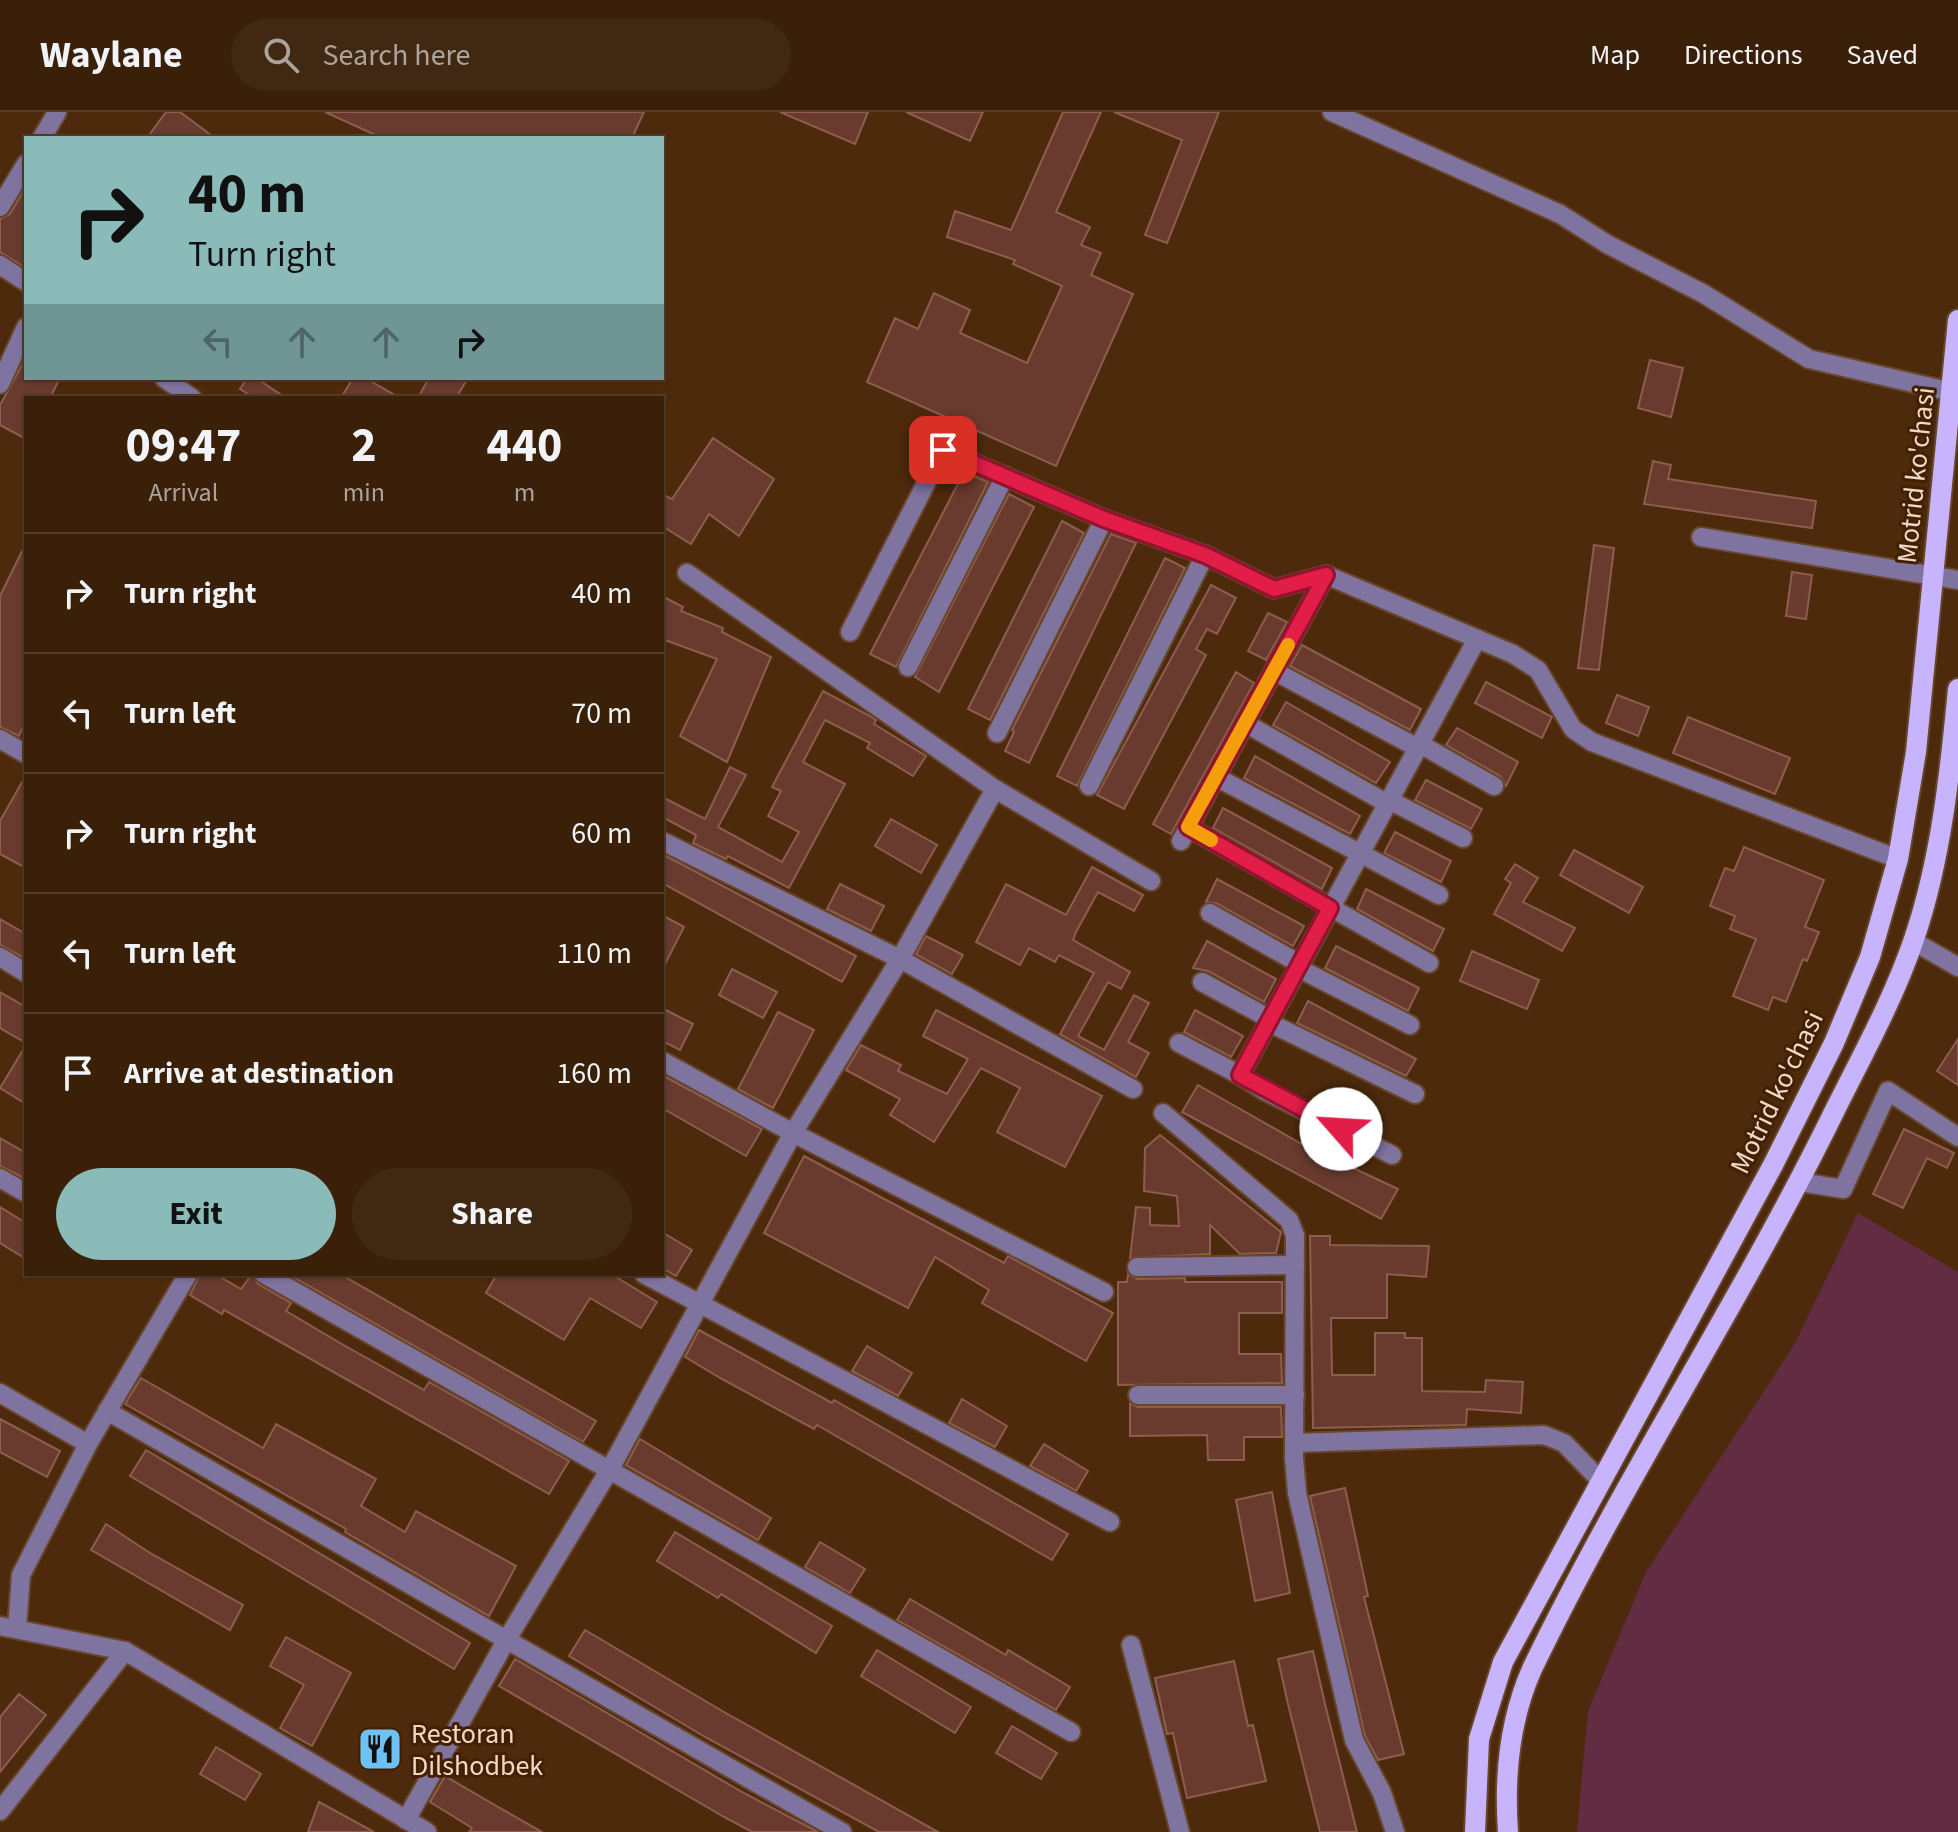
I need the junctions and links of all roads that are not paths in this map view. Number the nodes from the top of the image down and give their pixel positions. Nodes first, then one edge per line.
1 (57, 112) edge
2 (1332, 112) edge
3 (43, 136) edge
4 (24, 167) edge
5 (0, 207) edge
6 (0, 265) edge
7 (24, 281) edge
8 (1958, 320) edge
9 (24, 331) edge
10 (167, 380) edge
11 (0, 384) edge
12 (1952, 392) junction
13 (189, 396) edge
14 (1005, 476) junction
15 (1104, 519) junction
16 (1701, 537) dead end
17 (1205, 555) junction
18 (687, 573) dead end
19 (1326, 575) junction
20 (1933, 575) junction
21 (1958, 580) edge
22 (850, 632) dead end
23 (1477, 639) junction
24 (908, 667) dead end
25 (1274, 671) junction
26 (1958, 689) edge
27 (1245, 723) junction
28 (997, 733) dead end
29 (0, 739) edge
30 (1419, 746) junction
31 (24, 753) edge
32 (1216, 777) junction
33 (1089, 786) dead end
34 (1494, 786) dead end
35 (995, 789) junction
36 (1388, 802) junction
37 (1463, 838) dead end
38 (664, 842) edge
39 (1360, 855) junction
40 (1898, 859) junction
41 (1151, 881) dead end
42 (1439, 895) dead end
43 (1330, 908) junction
44 (1210, 913) dead end
45 (1913, 941) junction
46 (0, 957) edge
47 (900, 959) junction
48 (1429, 963) dead end
49 (1299, 966) junction
50 (1958, 967) edge
51 (24, 972) edge
52 (1202, 982) dead end
53 (1269, 1020) junction
54 (1410, 1025) dead end
55 (1179, 1043) dead end
56 (664, 1062) edge
57 (1240, 1075) junction
58 (1133, 1089) dead end
59 (1415, 1094) dead end
60 (1163, 1113) dead end
61 (793, 1133) junction
62 (1958, 1137) edge
63 (1392, 1155) dead end
64 (0, 1178) edge
65 (1800, 1182) junction
66 (24, 1192) edge
67 (1295, 1265) junction
68 (1137, 1267) dead end
69 (268, 1276) edge
70 (647, 1276) edge
71 (180, 1277) edge
72 (1104, 1292) dead end
73 (699, 1306) junction
74 (0, 1393) edge
75 (1138, 1395) dead end
76 (1295, 1395) junction
77 (107, 1411) junction
78 (1294, 1443) junction
79 (88, 1444) junction
80 (610, 1469) junction
81 (1600, 1480) junction
82 (1110, 1522) dead end
83 (8, 1627) edge
84 (507, 1639) junction
85 (1131, 1645) dead end
86 (125, 1651) junction
87 (1071, 1732) dead end
88 (0, 1811) edge
89 (406, 1820) junction
90 (427, 1832) edge
91 (842, 1832) edge
92 (1180, 1832) edge
93 (1395, 1832) edge
94 (1475, 1832) edge
95 (1508, 1832) edge

1 - 3 street
2 - 12 street
4 - 5 street
6 - 7 street
8 - 12 main road, Motrid ko'chasi
9 - 11 street
10 - 13 street
12 - 20 main road, Motrid ko'chasi
14 - 15 street
14 - 22 street
14 - 24 street
15 - 17 street
15 - 28 street
16 - 20 street
17 - 19 street
17 - 33 street
18 - 35 street
19 - 23 street
19 - 25 street
20 - 21 street
20 - 40 main road, Motrid ko'chasi
23 - 30 street
23 - 40 street
25 - 27 street
25 - 30 street
26 - 45 main road
27 - 32 street
27 - 36 street
29 - 31 street
30 - 34 street
30 - 36 street
32 - 39 street
32 - 43 street
35 - 41 street
35 - 47 street
36 - 37 street
36 - 39 street
38 - 47 street
39 - 42 street
39 - 43 street
40 - 81 main road, Motrid ko'chasi
43 - 48 street
43 - 49 street
44 - 49 street
45 - 50 street
45 - 65 main road
46 - 51 street
47 - 58 street
47 - 61 street
49 - 53 street
49 - 54 street
52 - 53 street
53 - 57 street
53 - 59 street
55 - 57 street
56 - 61 street
57 - 63 street
60 - 67 street
61 - 72 street
61 - 73 street
62 - 65 street
64 - 66 street
65 - 95 main road
67 - 68 street
67 - 76 street
69 - 80 street
70 - 73 street
71 - 77 street
73 - 80 street
73 - 82 street
74 - 79 street
75 - 76 street
76 - 78 street
77 - 79 street
77 - 84 street
78 - 81 street
78 - 93 street
79 - 83 street
80 - 84 street
80 - 87 street
81 - 94 main road, Motrid ko'chasi
83 - 86 street
84 - 89 street
84 - 91 street
85 - 92 street
86 - 88 street
86 - 89 street
89 - 90 street

